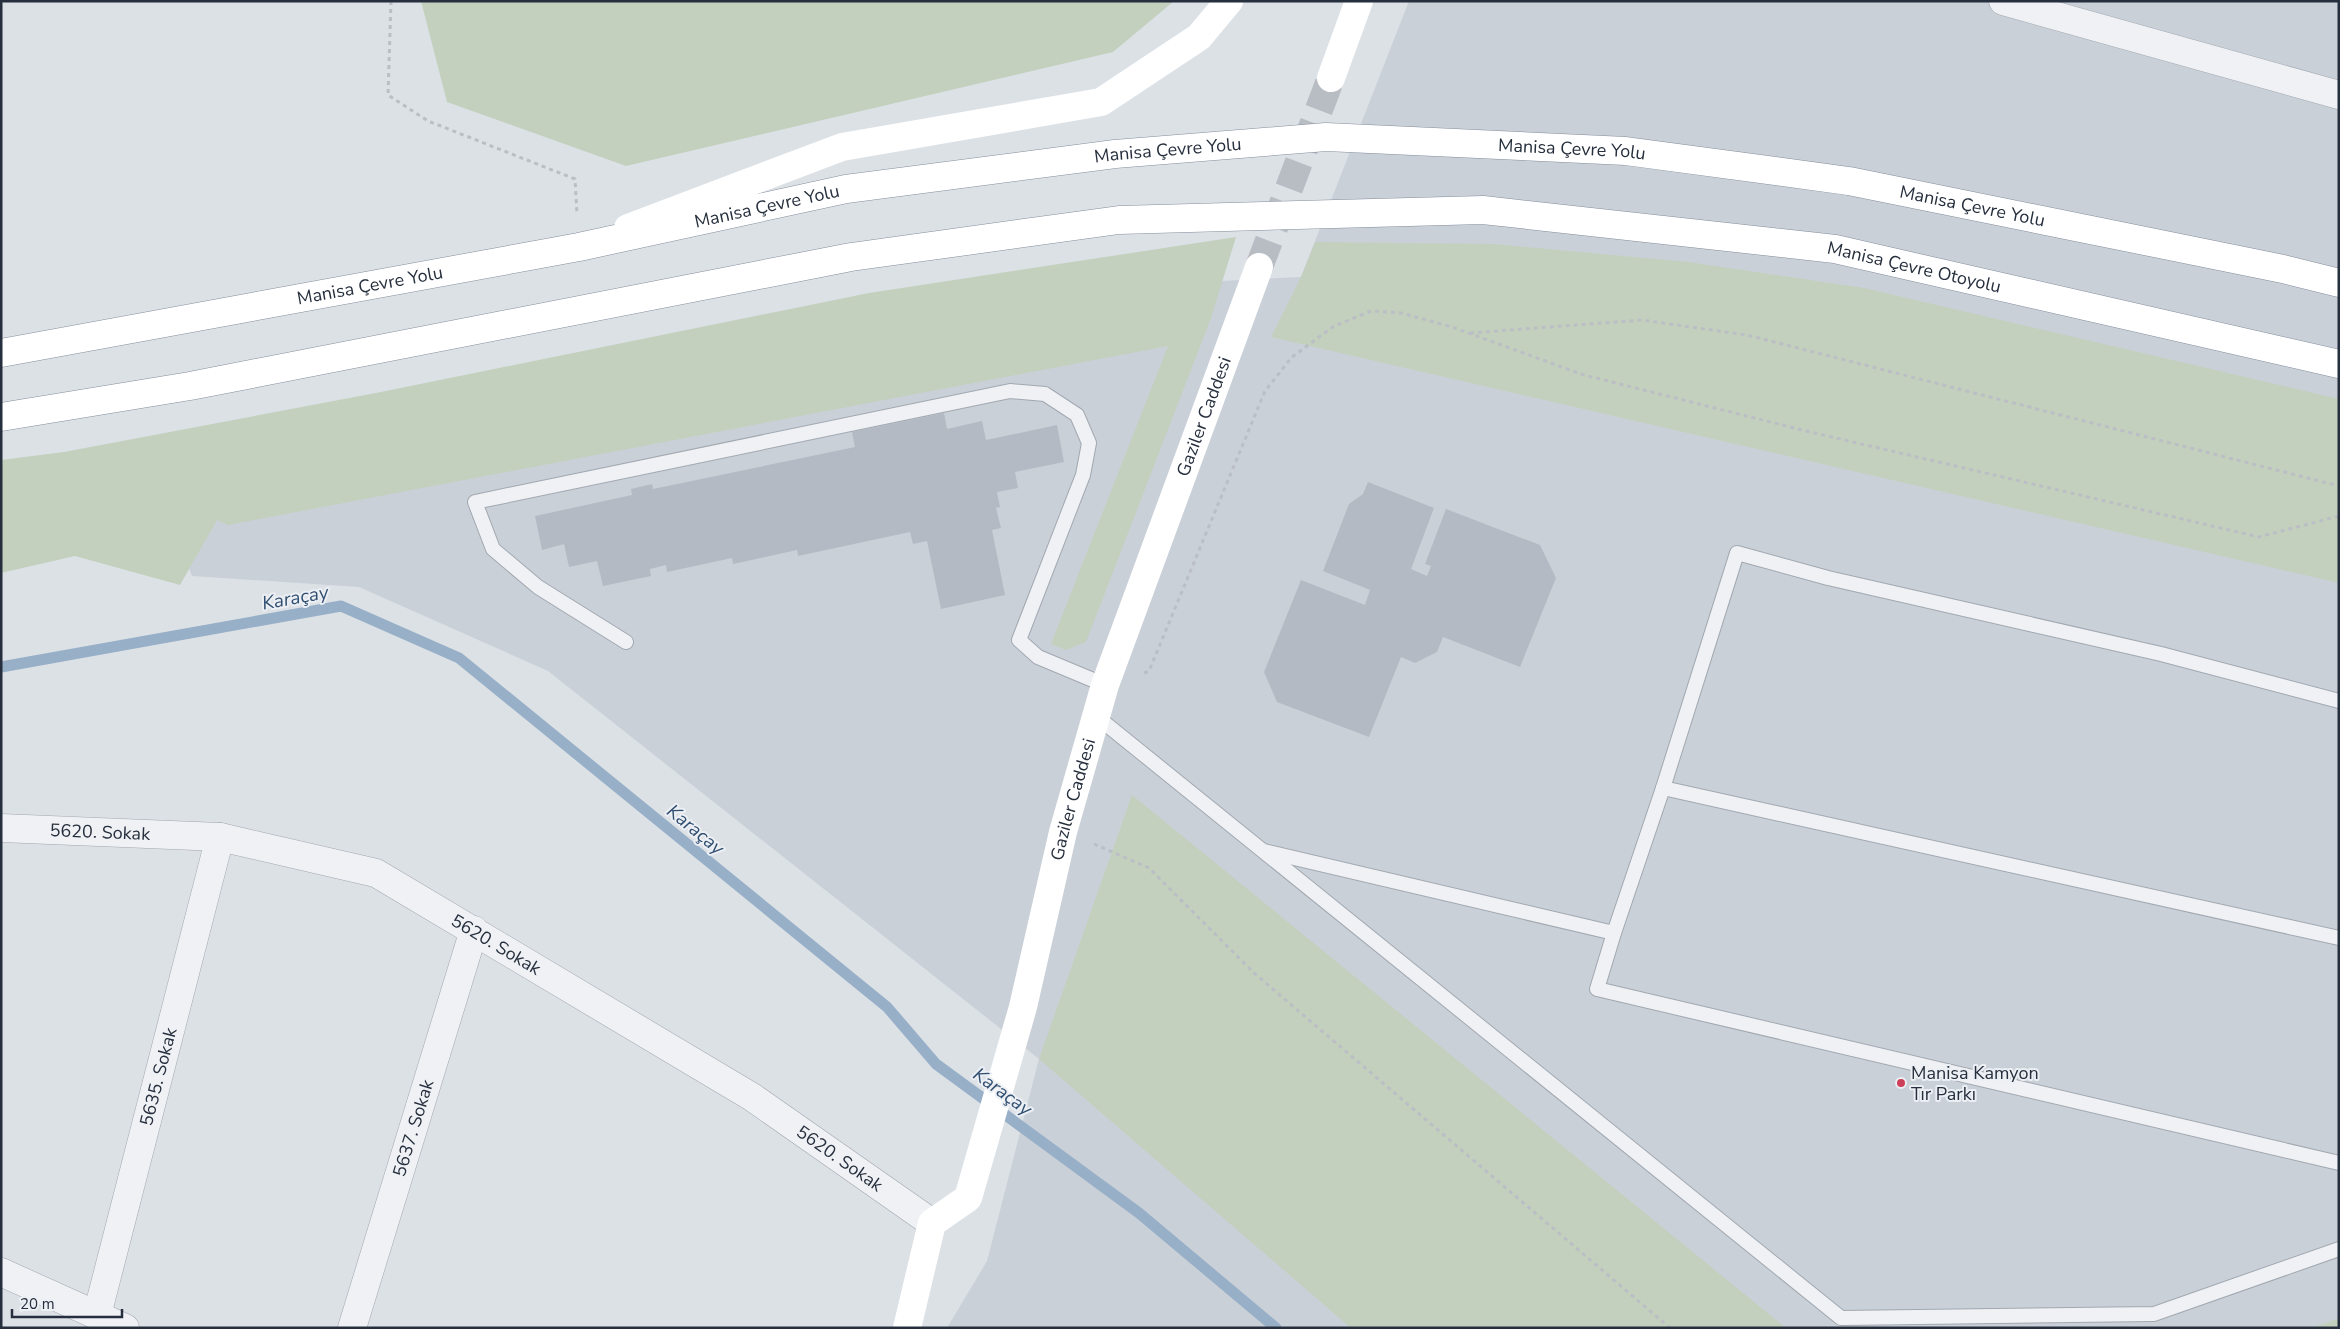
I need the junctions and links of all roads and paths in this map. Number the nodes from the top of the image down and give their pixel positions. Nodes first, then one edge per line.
1 (391, 1) edge
2 (1229, 1) edge
3 (1359, 1) edge
4 (2003, 1) edge
5 (1331, 78) tunnel mouth
6 (2339, 94) edge
7 (579, 246) junction
8 (1259, 267) tunnel mouth
9 (2283, 269) junction
10 (2339, 277) edge
11 (2339, 283) edge
12 (1469, 334) junction
13 (1, 354) edge
14 (2339, 364) edge
15 (1, 417) edge
16 (2339, 486) edge
17 (2339, 516) edge
18 (626, 642) dead end
19 (1105, 685) junction
20 (2339, 701) edge
21 (1096, 716) junction
22 (1663, 788) junction
23 (1, 828) edge
24 (1063, 832) junction
25 (220, 837) junction
26 (1261, 850) junction
27 (474, 930) junction
28 (1614, 933) junction
29 (2339, 938) edge
30 (2339, 1163) edge
31 (932, 1223) junction
32 (2339, 1249) edge
33 (1, 1272) edge
34 (97, 1316) junction
35 (124, 1328) edge
36 (352, 1328) edge
37 (907, 1328) edge
38 (1670, 1328) edge

1 - 7 path
2 - 7 main road
3 - 5 main road
4 - 6 street
7 - 9 main road, Manisa Çevre Yolu
7 - 13 main road, Manisa Çevre Yolu
8 - 19 main road, Gaziler Caddesi
9 - 10 main road
9 - 11 main road, Manisa Çevre Yolu
12 - 16 path
12 - 17 path
12 - 19 path
14 - 15 main road, Manisa Çevre Otoyolu
18 - 19 lane
19 - 21 main road, Gaziler Caddesi
20 - 22 lane
21 - 24 main road, Gaziler Caddesi
21 - 26 lane
22 - 28 lane
22 - 29 lane
23 - 25 street, 5620. Sokak
24 - 31 main road, Gaziler Caddesi
24 - 38 path
25 - 27 street, 5620. Sokak
25 - 34 street, 5635. Sokak
26 - 28 lane
26 - 32 lane
27 - 31 street, 5620. Sokak
27 - 36 street, 5637. Sokak
28 - 30 lane
31 - 37 main road
33 - 34 street
34 - 35 street

